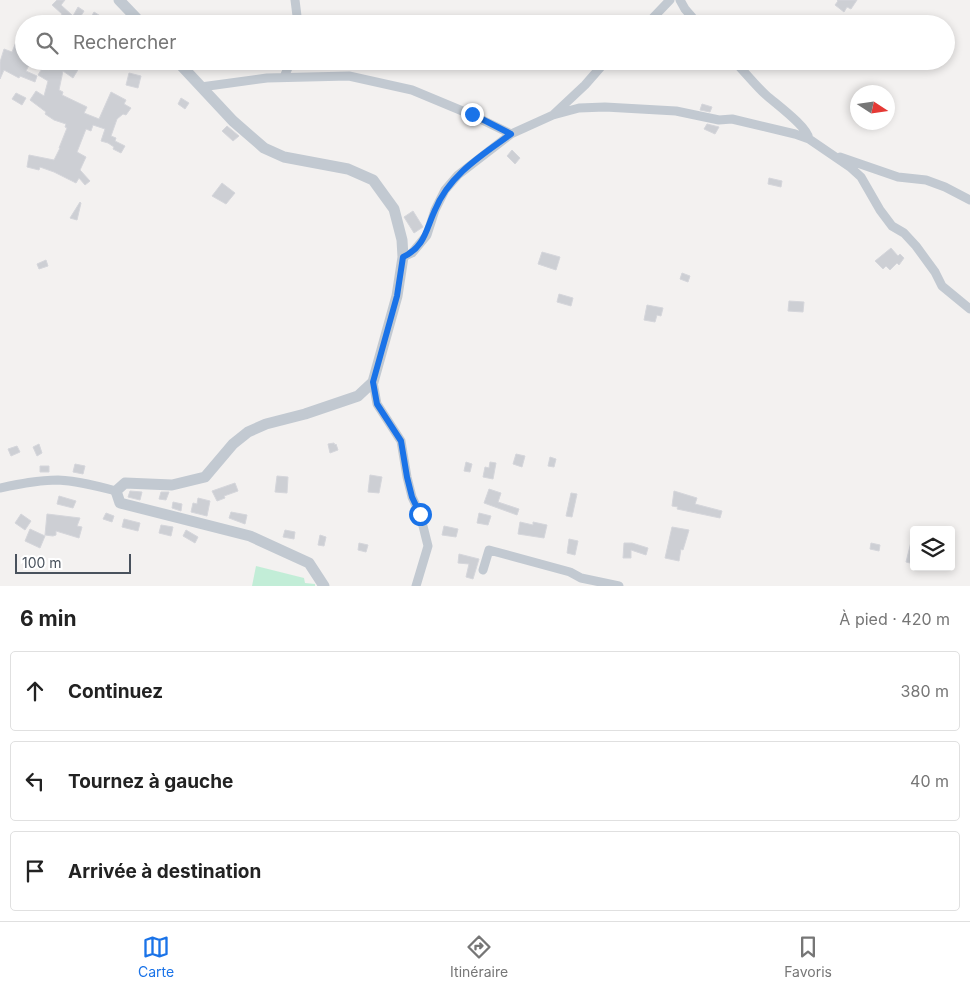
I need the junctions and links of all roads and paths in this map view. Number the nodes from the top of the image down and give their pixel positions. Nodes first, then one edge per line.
1 (119, 0) edge
2 (295, 0) edge
3 (670, 0) edge
4 (680, 0) edge
5 (133, 15) edge
6 (297, 15) edge
7 (656, 15) edge
8 (690, 15) edge
9 (185, 70) edge
10 (287, 70) edge
11 (598, 70) edge
12 (742, 70) edge
13 (284, 77) junction
14 (201, 87) junction
15 (553, 116) junction
16 (511, 134) junction
17 (809, 139) junction
18 (832, 156) junction
19 (970, 200) edge
20 (403, 257) junction
21 (970, 309) edge
22 (373, 382) junction
23 (0, 488) edge
24 (116, 490) junction
25 (483, 570) dead end
26 (324, 586) edge
27 (416, 586) edge
28 (619, 586) edge

1 - 5 street
2 - 6 street
3 - 7 street
4 - 8 street
9 - 14 street
10 - 13 street
11 - 15 street
12 - 17 street
13 - 14 street
13 - 16 street
14 - 20 street
15 - 16 street
15 - 17 street
16 - 20 street
17 - 18 street
18 - 19 street
18 - 21 street
20 - 22 street
22 - 24 street
22 - 27 street
23 - 24 street
24 - 26 street
25 - 28 street

